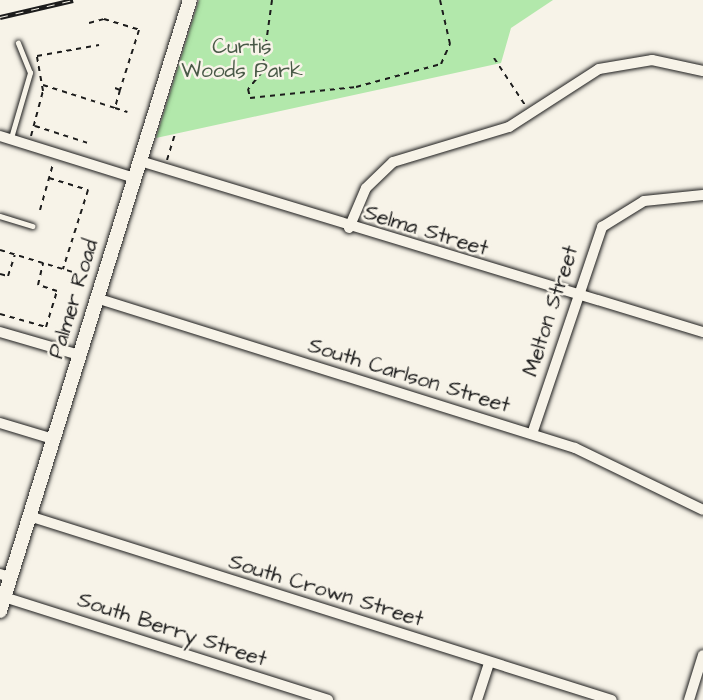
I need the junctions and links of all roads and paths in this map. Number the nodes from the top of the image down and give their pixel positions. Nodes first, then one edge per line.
1 (190, 0) edge
2 (272, 0) edge
3 (440, 0) edge
4 (89, 23) dead end
5 (18, 43) dead end
6 (99, 45) dead end
7 (494, 58) dead end
8 (703, 71) edge
9 (42, 85) junction
10 (115, 88) dead end
11 (120, 90) junction
12 (526, 106) dead end
13 (115, 108) junction
14 (127, 112) dead end
15 (34, 126) junction
16 (175, 134) dead end
17 (0, 136) edge
18 (11, 139) junction
19 (30, 139) dead end
20 (83, 142) junction
21 (88, 144) dead end
22 (80, 155) dead end
23 (54, 161) dead end
24 (140, 161) junction
25 (164, 169) junction
26 (49, 178) junction
27 (135, 178) junction
28 (703, 195) edge
29 (40, 210) dead end
30 (0, 216) edge
31 (33, 226) dead end
32 (349, 228) junction
33 (0, 250) edge
34 (16, 254) junction
35 (43, 263) junction
36 (62, 269) junction
37 (76, 273) dead end
38 (0, 274) edge
39 (575, 296) junction
40 (96, 298) junction
41 (0, 314) edge
42 (0, 332) edge
43 (703, 332) edge
44 (79, 355) junction
45 (0, 423) edge
46 (532, 434) junction
47 (52, 439) junction
48 (703, 509) edge
49 (29, 516) junction
50 (5, 575) edge
51 (2, 604) edge
52 (703, 655) edge
53 (489, 662) junction
54 (594, 697) edge
55 (328, 700) edge
56 (477, 700) edge
57 (612, 700) edge
58 (689, 700) edge

1 - 24 street, Palmer Road
2 - 3 path
4 - 11 path
5 - 18 lane
6 - 9 path
7 - 12 path
8 - 32 street
9 - 13 path
9 - 15 path
10 - 11 path
11 - 13 path
13 - 14 path
15 - 19 path
15 - 20 path
16 - 25 path
17 - 18 street
18 - 27 street
20 - 21 path
20 - 22 path
23 - 26 path
24 - 25 street, Selma Street
24 - 27 street, Palmer Road
25 - 32 street, Selma Street
26 - 29 path
26 - 36 path
27 - 40 street, Palmer Road
28 - 39 street, Melton Street
30 - 31 lane
32 - 39 street, Selma Street
33 - 34 path
34 - 35 path
34 - 38 path
35 - 36 path
35 - 41 path
36 - 37 path
39 - 43 street, Selma Street
39 - 46 street, Melton Street
40 - 44 street, Palmer Road
40 - 46 street, South Carlson Street
42 - 44 street
44 - 47 street, Palmer Road
45 - 47 street
46 - 48 street, South Carlson Street
47 - 49 street, Palmer Road
49 - 50 street, Palmer Road
49 - 53 street, South Crown Street
50 - 51 street, Palmer Road
51 - 55 street, South Berry Street
52 - 58 street
53 - 54 street, South Crown Street
53 - 56 street
54 - 57 street, South Crown Street

